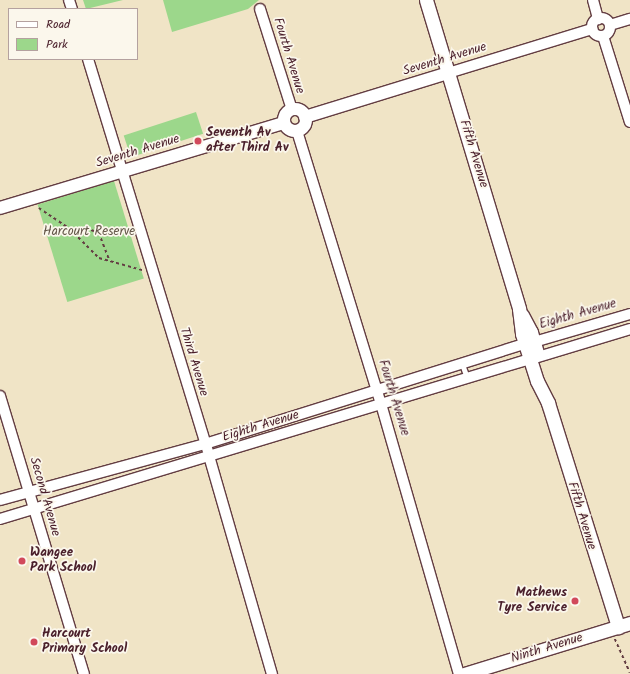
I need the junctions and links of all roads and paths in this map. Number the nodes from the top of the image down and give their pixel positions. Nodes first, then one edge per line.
1 (426, 0) edge
2 (593, 0) edge
3 (260, 9) dead end
4 (598, 19) junction
5 (630, 19) edge
6 (610, 25) junction
7 (592, 29) junction
8 (603, 36) junction
9 (88, 60) edge
10 (448, 73) junction
11 (292, 110) junction
12 (305, 117) junction
13 (630, 122) edge
14 (284, 123) junction
15 (297, 131) junction
16 (122, 172) junction
17 (0, 208) edge
18 (38, 208) dead end
19 (70, 228) junction
20 (109, 260) junction
21 (152, 273) junction
22 (630, 314) edge
23 (630, 329) edge
24 (529, 343) junction
25 (534, 358) junction
26 (462, 364) junction
27 (435, 372) junction
28 (467, 378) junction
29 (439, 386) junction
30 (377, 390) junction
31 (0, 396) edge
32 (382, 404) junction
33 (314, 410) junction
34 (318, 423) junction
35 (263, 426) junction
36 (266, 439) junction
37 (205, 444) junction
38 (209, 456) junction
39 (29, 492) junction
40 (0, 500) edge
41 (34, 509) junction
42 (0, 519) edge
43 (621, 630) edge
44 (630, 673) edge
45 (84, 674) edge
46 (272, 674) edge
47 (459, 674) edge
48 (464, 674) edge

1 - 10 main road, Fifth Avenue
2 - 4 street
3 - 11 street, Fourth Avenue
4 - 6 street
4 - 7 street
5 - 6 street
6 - 8 street
7 - 8 street
7 - 10 street, Seventh Avenue
8 - 13 street
9 - 16 street, Third Avenue
10 - 12 street, Seventh Avenue
10 - 24 main road, Fifth Avenue
11 - 12 street
11 - 14 street
12 - 15 street
14 - 15 street
14 - 16 street, Seventh Avenue
15 - 30 street, Fourth Avenue
16 - 17 street, Seventh Avenue
16 - 21 street, Third Avenue
18 - 19 path
19 - 20 path
19 - 20 path
20 - 21 path
21 - 37 street, Third Avenue
22 - 24 street, Eighth Avenue
23 - 25 street, Eighth Avenue
24 - 25 main road, Fifth Avenue
24 - 26 street, Eighth Avenue
25 - 28 street, Eighth Avenue
25 - 43 main road, Fifth Avenue
26 - 27 street, Eighth Avenue
26 - 28 lane
27 - 29 lane
27 - 30 street, Eighth Avenue
28 - 29 street, Eighth Avenue
29 - 32 street, Eighth Avenue
30 - 32 street, Fourth Avenue
30 - 33 street, Eighth Avenue
31 - 39 street, Second Avenue
32 - 34 street, Eighth Avenue
32 - 47 street, Fourth Avenue
33 - 34 lane
33 - 35 street, Eighth Avenue
34 - 36 street, Eighth Avenue
35 - 36 lane
35 - 37 street, Eighth Avenue
36 - 38 street, Eighth Avenue
37 - 38 street, Third Avenue
37 - 39 street, Eighth Avenue
38 - 41 street, Eighth Avenue
38 - 46 street, Third Avenue
39 - 40 street, Eighth Avenue
39 - 41 street, Second Avenue
41 - 42 street, Eighth Avenue
41 - 45 street, Second Avenue
43 - 44 path
43 - 48 main road, Ninth Avenue

